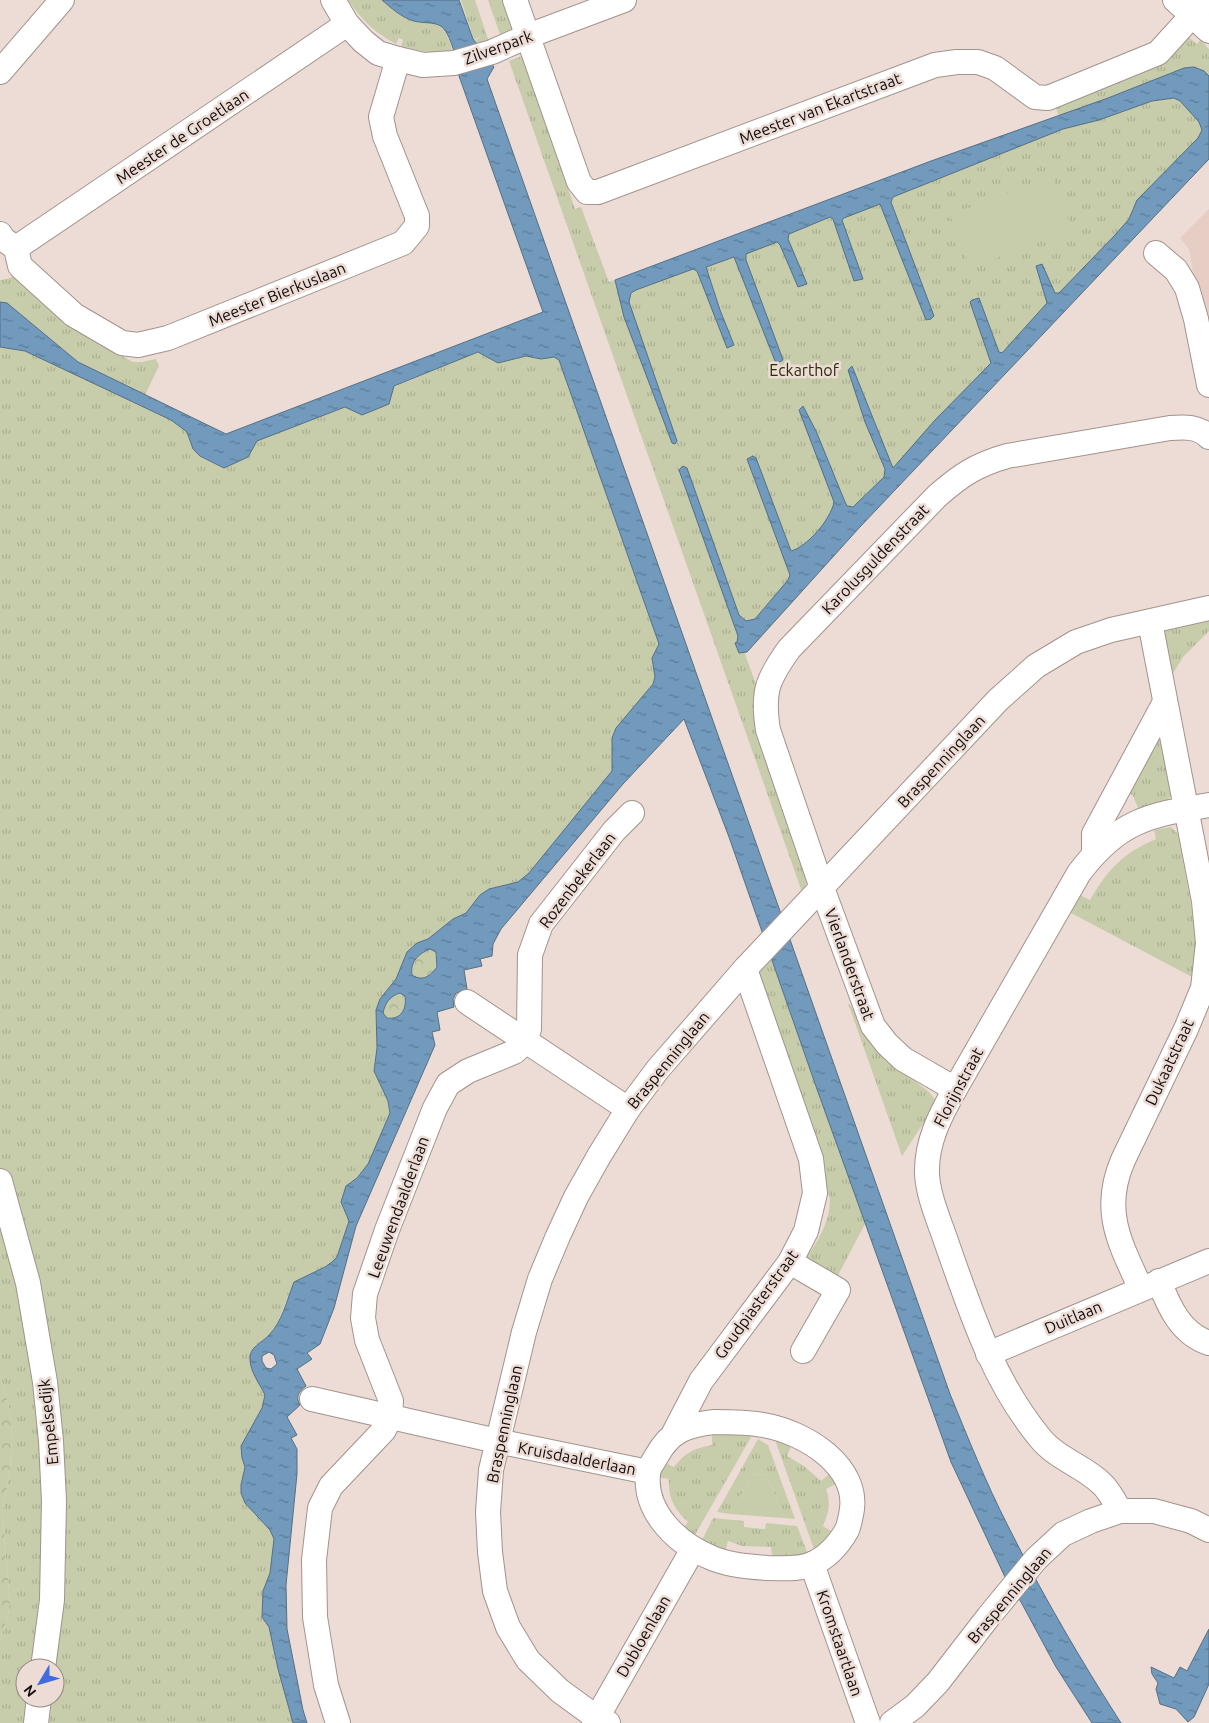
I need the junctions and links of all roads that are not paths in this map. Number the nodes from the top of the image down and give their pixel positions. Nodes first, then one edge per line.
1 (62, 0) edge
2 (333, 0) edge
3 (515, 0) edge
4 (624, 0) edge
5 (1175, 0) edge
6 (1202, 16) edge
7 (347, 24) junction
8 (528, 36) junction
9 (398, 59) junction
10 (0, 72) edge
11 (8, 241) edge
12 (1156, 253) dead end
13 (1209, 385) edge
14 (1208, 433) edge
15 (1209, 608) edge
16 (1150, 622) junction
17 (1165, 702) junction
18 (1209, 805) edge
19 (1185, 809) junction
20 (632, 813) dead end
21 (1094, 853) junction
22 (822, 888) junction
23 (750, 964) junction
24 (467, 1002) dead end
25 (525, 1042) junction
26 (955, 1089) junction
27 (628, 1109) junction
28 (0, 1180) edge
29 (1209, 1261) edge
30 (790, 1262) junction
31 (1150, 1285) junction
32 (1209, 1343) edge
33 (803, 1351) dead end
34 (988, 1354) junction
35 (312, 1399) dead end
36 (390, 1418) junction
37 (674, 1433) junction
38 (497, 1441) junction
39 (648, 1472) junction
40 (1120, 1511) junction
41 (1209, 1530) edge
42 (693, 1549) junction
43 (812, 1564) junction
44 (44, 1658) edge
45 (38, 1708) edge
46 (599, 1721) edge
47 (36, 1723) edge
48 (338, 1723) edge
49 (868, 1723) edge
50 (892, 1723) edge

1 - 10 street
2 - 7 street, Zilverpark
3 - 8 street
4 - 8 street, Zilverpark
5 - 6 street
6 - 8 street, Meester van Ekartstraat
7 - 9 street, Zilverpark
7 - 11 street, Meester de Groetlaan
8 - 9 street, Zilverpark
9 - 11 street, Meester Bierkuslaan
12 - 13 street
14 - 22 street, Karolusguldenstraat
15 - 16 street, Braspenninglaan
16 - 17 street, Dukaatstraat
16 - 22 street, Braspenninglaan
17 - 19 street, Dukaatstraat
17 - 21 street
18 - 19 street
19 - 21 street, Florijnstraat
19 - 31 street, Dukaatstraat
20 - 25 street, Rozenbekerlaan
21 - 26 street, Florijnstraat
22 - 23 street, Braspenninglaan
22 - 26 street, Vierlanderstraat
23 - 27 street, Braspenninglaan
23 - 30 street, Goudpiasterstraat
24 - 25 street
25 - 27 street
25 - 36 street, Leeuwendaalderlaan
26 - 34 street, Florijnstraat
27 - 38 street, Braspenninglaan
28 - 44 street, Empelsedijk
29 - 31 street, Duitlaan
30 - 33 street
30 - 37 street, Goudpiasterstraat
31 - 32 street
31 - 34 street, Duitlaan
34 - 40 street, Florijnstraat
35 - 36 street, Kruisdaalderlaan
36 - 38 street, Kruisdaalderlaan
36 - 48 street
37 - 39 street
37 - 43 street
38 - 39 street, Kruisdaalderlaan
38 - 46 street, Braspenninglaan
39 - 42 street
40 - 41 street, Braspenninglaan
40 - 50 street, Braspenninglaan
42 - 43 street
42 - 46 street, Dubloenlaan
43 - 49 street, Kromstaartlaan
45 - 47 street

